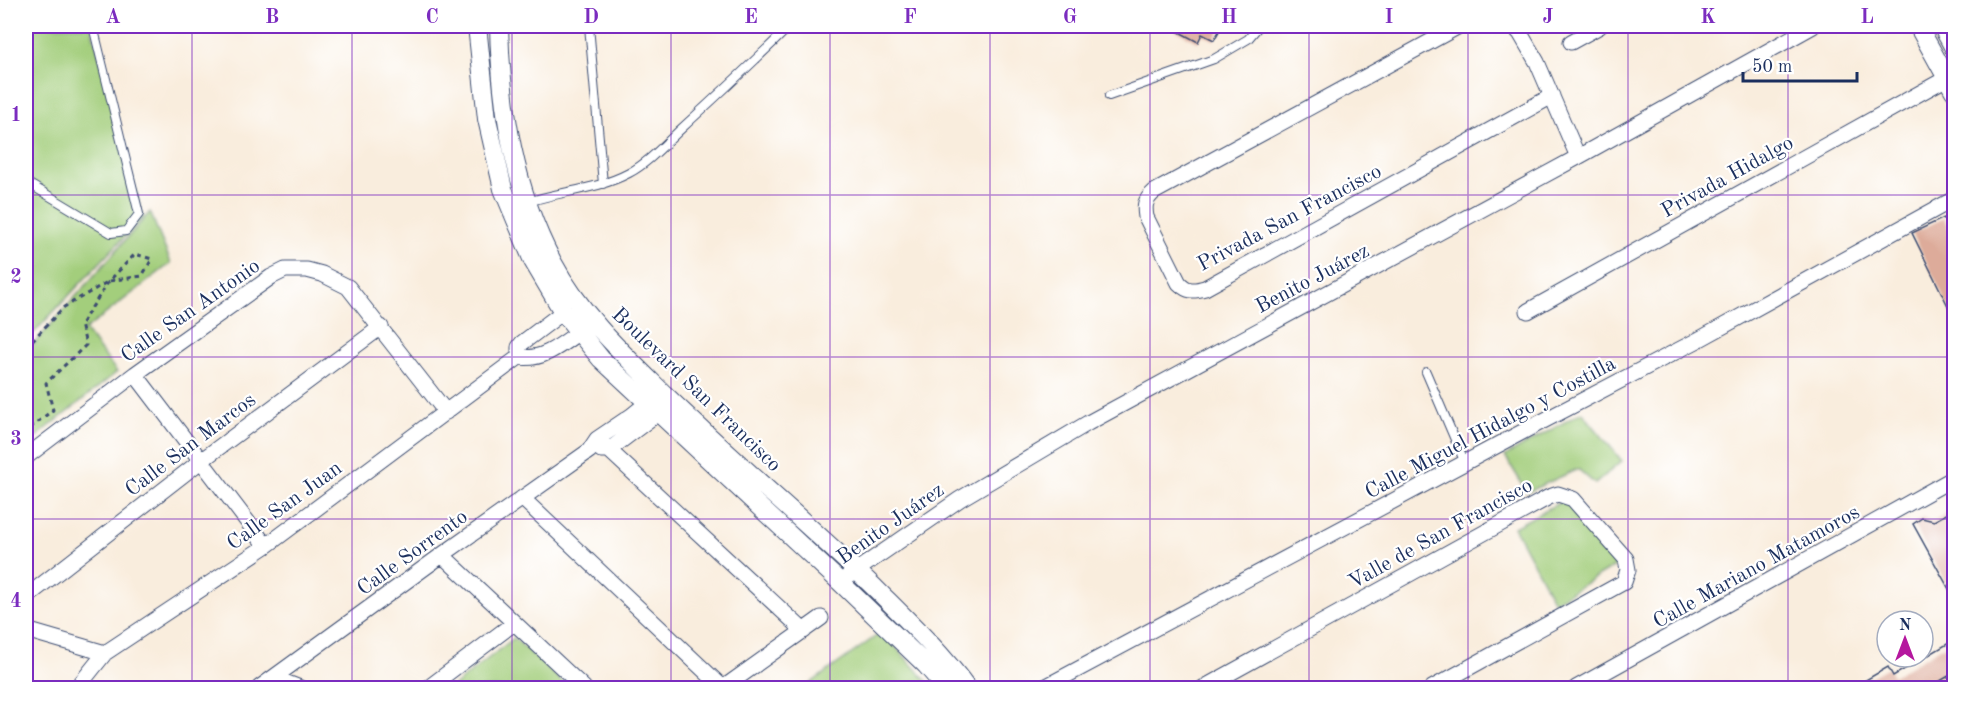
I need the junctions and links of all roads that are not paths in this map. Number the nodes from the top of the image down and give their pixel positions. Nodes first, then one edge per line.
1 (93, 26) edge
2 (477, 26) edge
3 (499, 26) edge
4 (589, 26) edge
5 (790, 26) edge
6 (1259, 26) edge
7 (1459, 26) edge
8 (1513, 26) edge
9 (1600, 26) edge
10 (1813, 26) edge
11 (1918, 26) edge
12 (1942, 26) edge
13 (1571, 42) dead end
14 (1954, 48) edge
15 (1951, 84) edge
16 (1109, 96) dead end
17 (1552, 96) junction
18 (1578, 157) junction
19 (26, 182) edge
20 (603, 184) junction
21 (1954, 199) edge
22 (527, 202) junction
23 (510, 210) junction
24 (1528, 311) dead end
25 (563, 312) junction
26 (381, 327) junction
27 (579, 332) junction
28 (519, 357) junction
29 (1426, 372) dead end
30 (135, 374) junction
31 (660, 402) junction
32 (446, 412) junction
33 (593, 445) junction
34 (609, 450) junction
35 (26, 457) edge
36 (202, 460) junction
37 (1466, 463) junction
38 (1954, 478) edge
39 (522, 498) junction
40 (266, 546) junction
41 (442, 555) junction
42 (855, 570) junction
43 (840, 582) junction
44 (26, 597) edge
45 (821, 618) dead end
46 (514, 623) junction
47 (26, 630) edge
48 (804, 631) junction
49 (105, 653) junction
50 (274, 678) junction
51 (77, 688) edge
52 (260, 688) edge
53 (300, 688) edge
54 (428, 688) edge
55 (584, 688) edge
56 (723, 688) edge
57 (946, 688) edge
58 (967, 688) edge
59 (1043, 688) edge
60 (1203, 688) edge
61 (1432, 688) edge
62 (1576, 688) edge

1 - 19 lane
2 - 23 street, Boulevard San Francisco
3 - 22 street, Boulevard San Francisco
4 - 20 lane
5 - 20 lane
6 - 16 lane
7 - 17 street, Privada San Francisco
8 - 17 street
9 - 13 street
10 - 18 street, Benito Juárez
11 - 15 street
12 - 14 street
15 - 24 street, Privada Hidalgo
17 - 18 street
18 - 42 street, Benito Juárez
20 - 22 lane
21 - 37 street, Calle Miguel Hidalgo y Costilla
22 - 23 lane
22 - 31 street, Boulevard San Francisco
23 - 25 street, Boulevard San Francisco
25 - 27 street, Boulevard San Francisco
25 - 28 street, Calle San Juan
26 - 30 street, Calle San Antonio
26 - 32 street, Calle San Antonio
26 - 36 street, Calle San Marcos
27 - 28 street, Calle San Juan
27 - 31 street, Boulevard San Francisco
28 - 32 street, Calle San Juan
29 - 37 lane
30 - 35 street, Calle San Antonio
30 - 36 street
31 - 33 street, Calle Sorrento
31 - 34 street
31 - 42 street, Boulevard San Francisco
31 - 43 street, Boulevard San Francisco
32 - 40 street, Calle San Juan
33 - 34 street
33 - 39 street, Calle Sorrento
34 - 48 street
36 - 40 street
36 - 44 street, Calle San Marcos
37 - 59 street, Calle Miguel Hidalgo y Costilla
38 - 62 street, Calle Mariano Matamoros
39 - 41 street, Calle Sorrento
39 - 56 street
40 - 49 street, Calle San Juan
41 - 46 street
41 - 50 street, Calle Sorrento
42 - 43 street, Benito Juárez
42 - 58 street, Boulevard San Francisco
43 - 57 street, Boulevard San Francisco
45 - 48 street
46 - 54 street
46 - 55 street
47 - 49 street
48 - 56 street
49 - 51 street, Calle San Juan
50 - 52 street, Calle Sorrento
50 - 53 street
60 - 61 street, Valle de San Francisco

